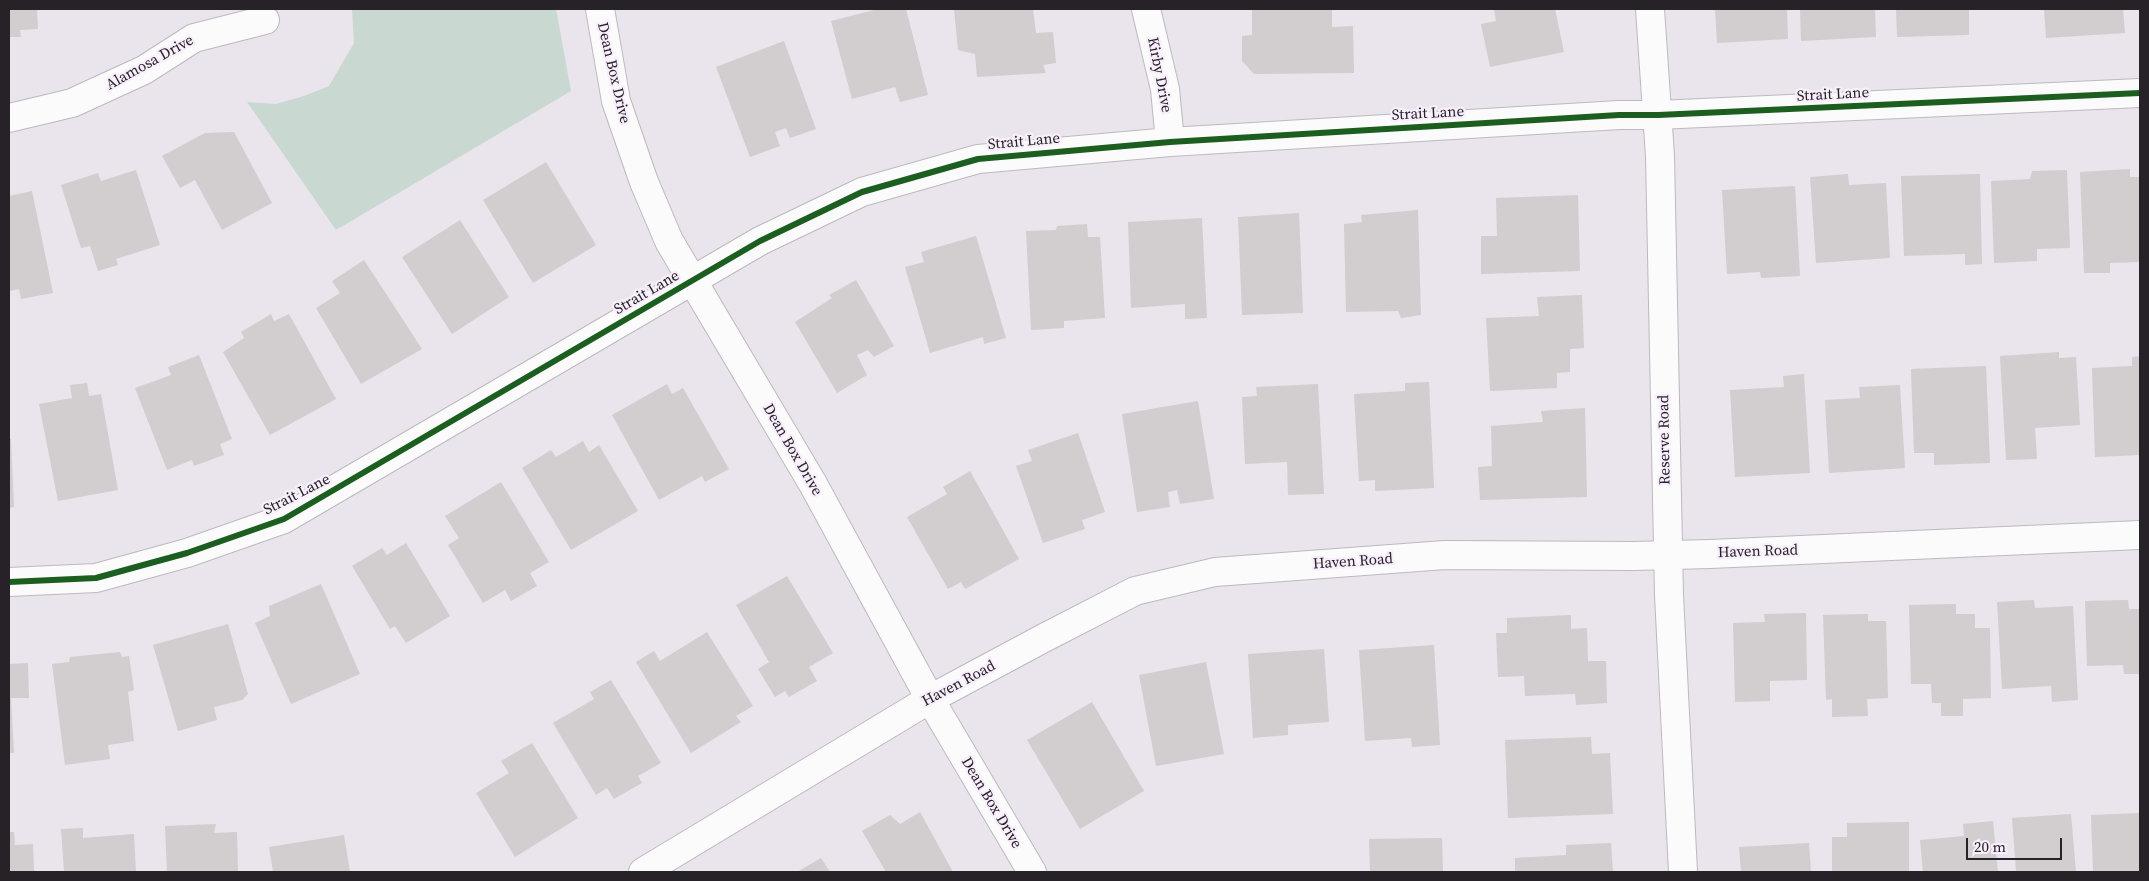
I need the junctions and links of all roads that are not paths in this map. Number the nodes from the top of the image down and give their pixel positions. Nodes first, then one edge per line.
1 (600, 9) edge
2 (1146, 9) edge
3 (1650, 9) edge
4 (265, 20) dead end
5 (2140, 93) edge
6 (1658, 115) junction
7 (9, 118) edge
8 (1170, 142) junction
9 (692, 282) junction
10 (2140, 535) edge
11 (1668, 554) junction
12 (9, 582) edge
13 (930, 699) junction
14 (644, 872) edge
15 (1032, 872) edge
16 (1683, 872) edge

1 - 9 street, Dean Box Drive
2 - 8 street, Kirby Drive
3 - 6 street, Reserve Road
4 - 7 street, Alamosa Drive
5 - 6 street, Strait Lane
6 - 8 street, Strait Lane
6 - 11 street, Reserve Road
8 - 9 street, Strait Lane
9 - 12 street, Strait Lane
9 - 13 street, Dean Box Drive
10 - 11 street, Haven Road
11 - 13 street, Haven Road
11 - 16 street, Reserve Road
13 - 14 street, Haven Road
13 - 15 street, Dean Box Drive

